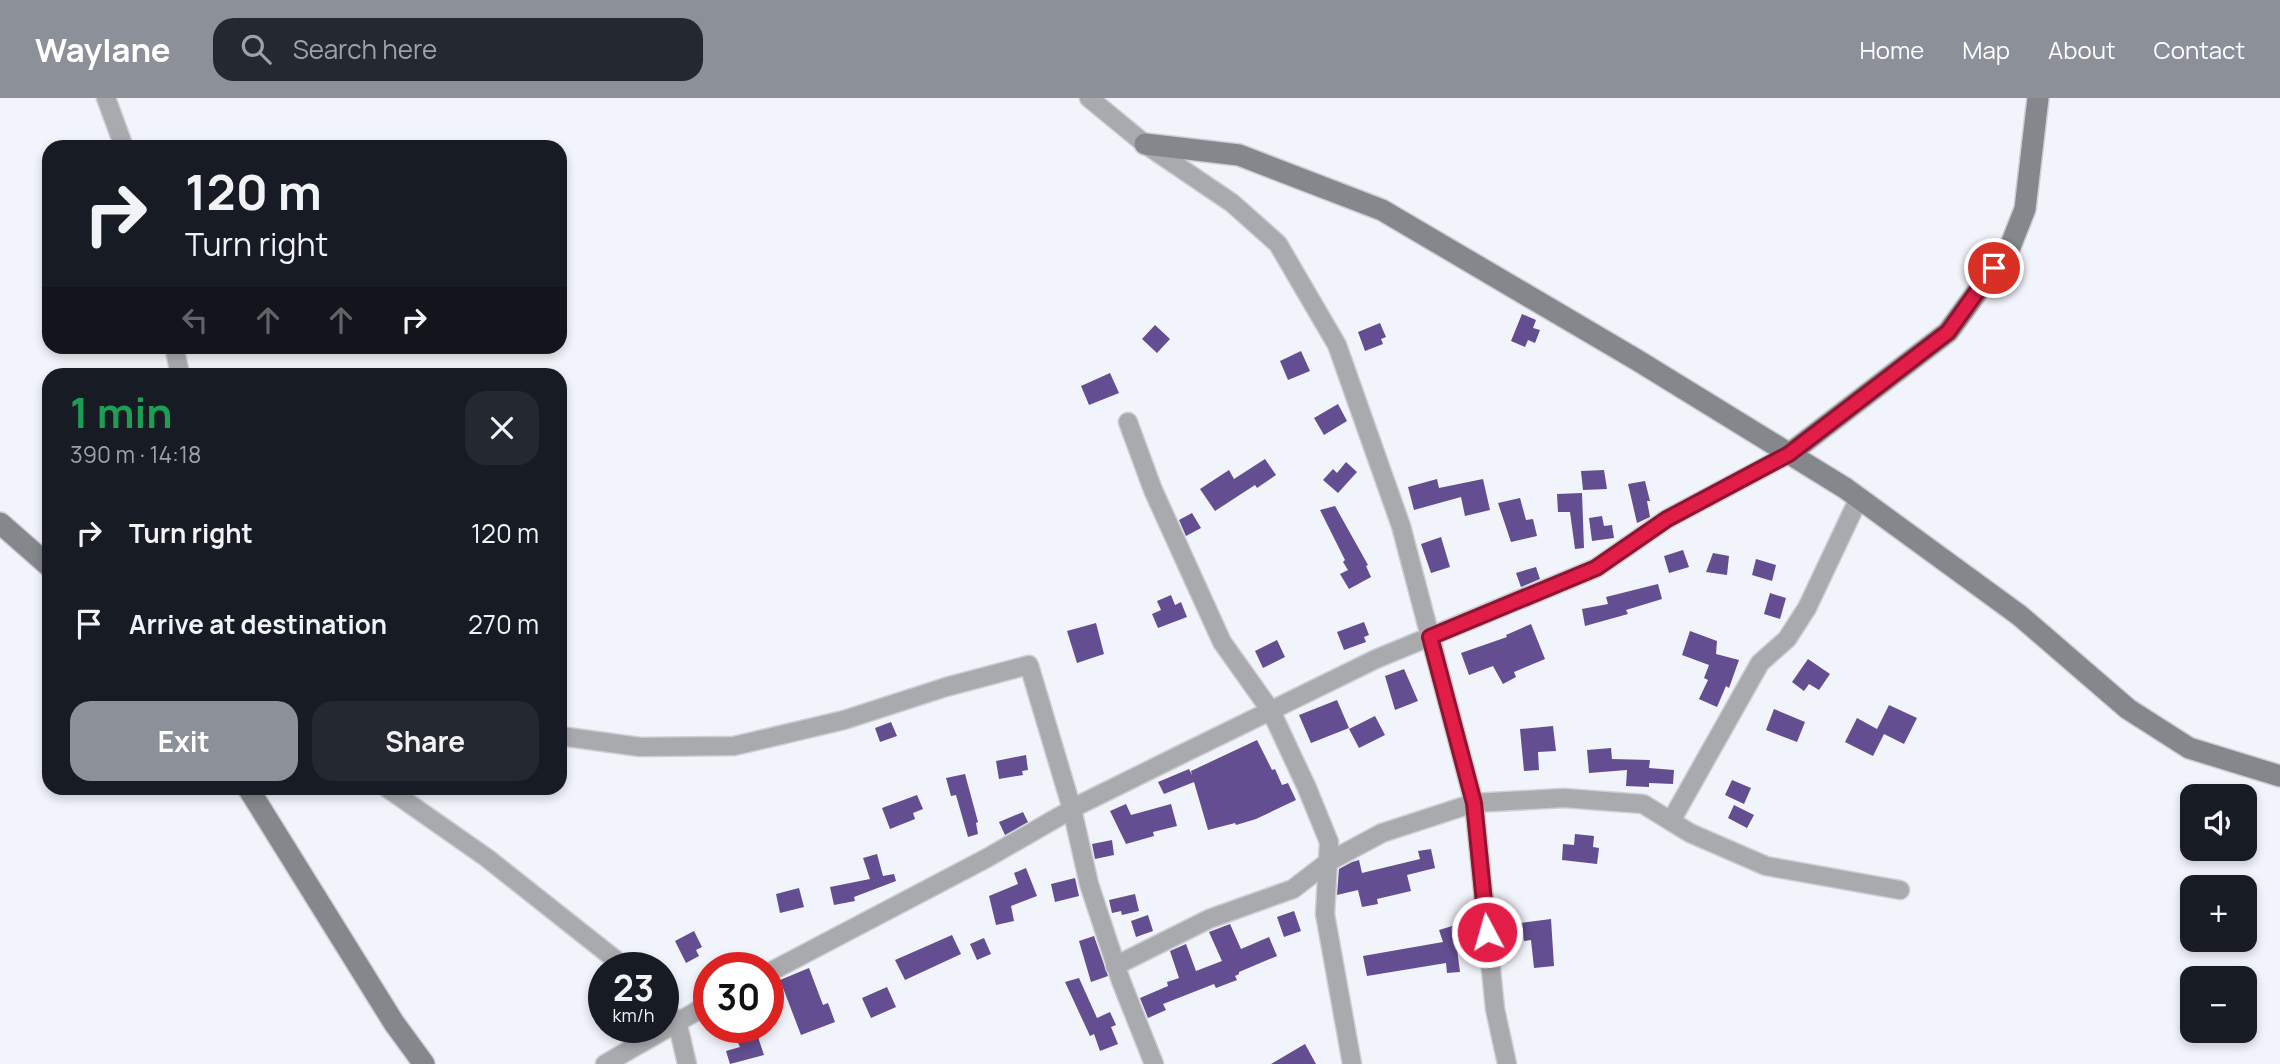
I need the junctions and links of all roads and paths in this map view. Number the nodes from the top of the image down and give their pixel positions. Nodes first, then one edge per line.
1 (106, 98) edge
2 (1088, 98) edge
3 (2038, 98) edge
4 (121, 140) edge
5 (1145, 144) junction
6 (1128, 422) dead end
7 (1789, 454) junction
8 (1859, 498) junction
9 (0, 523) edge
10 (42, 560) edge
11 (1430, 637) junction
12 (1271, 711) junction
13 (567, 738) edge
14 (2280, 776) edge
15 (252, 795) edge
16 (397, 795) edge
17 (1474, 803) junction
18 (1072, 809) junction
19 (1671, 821) junction
20 (1328, 862) junction
21 (1900, 890) dead end
22 (606, 952) edge
23 (784, 965) edge
24 (1115, 966) junction
25 (679, 1030) edge
26 (640, 1043) edge
27 (424, 1064) edge
28 (605, 1064) edge
29 (687, 1064) edge
30 (1154, 1064) edge
31 (1352, 1064) edge
32 (1507, 1064) edge

1 - 4 street
2 - 5 street
3 - 7 street
5 - 7 street
5 - 11 street
6 - 12 street
7 - 8 street
7 - 11 street
8 - 14 street
8 - 19 street
9 - 10 street
11 - 12 street
11 - 17 street
12 - 18 street
12 - 20 street
13 - 18 street
15 - 27 street
16 - 22 street
17 - 19 street
17 - 20 street
17 - 32 street
18 - 23 street
18 - 24 street
19 - 21 street
20 - 24 street
20 - 31 street
24 - 30 street
25 - 29 street
26 - 28 street

